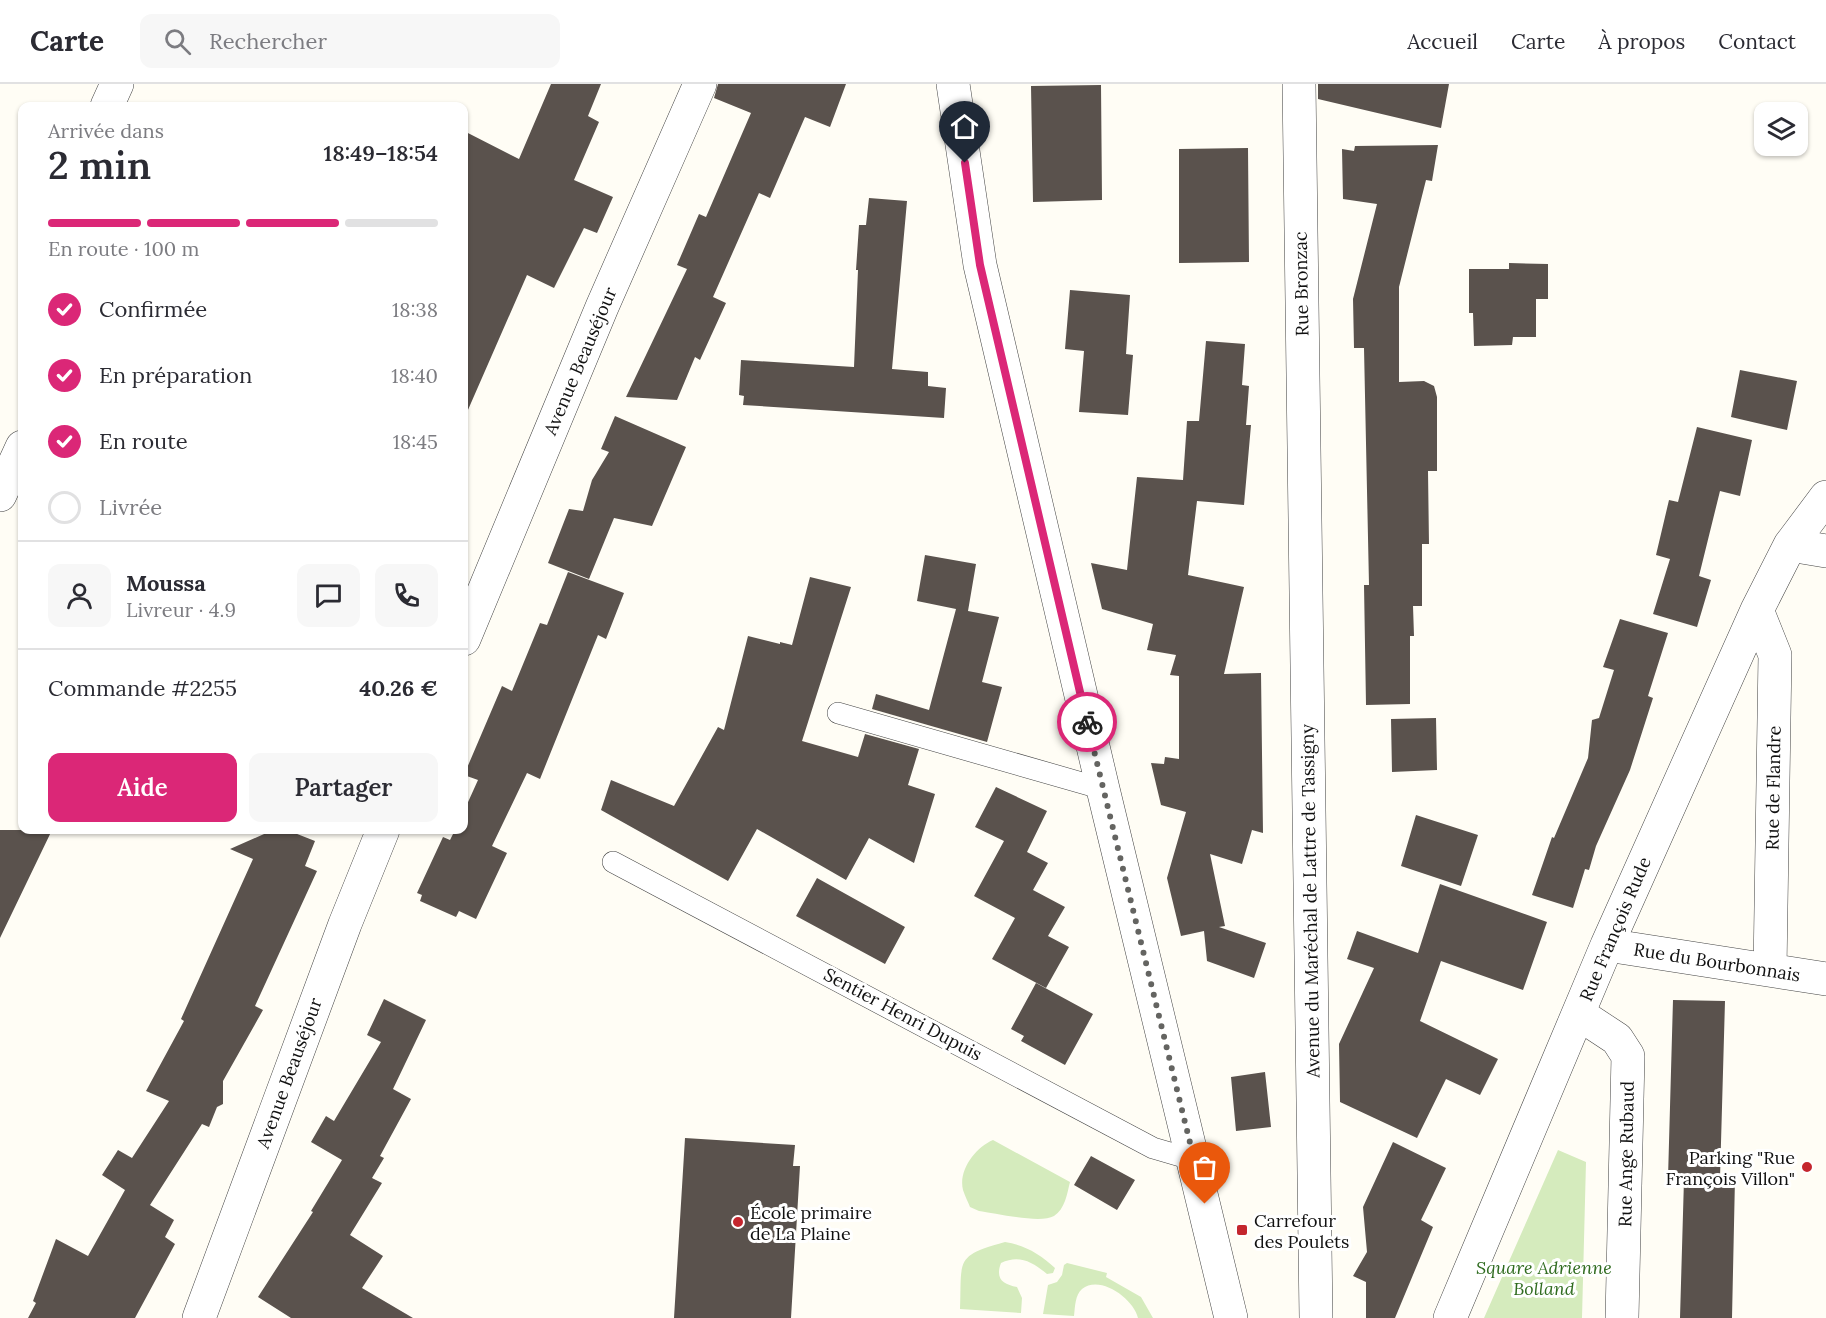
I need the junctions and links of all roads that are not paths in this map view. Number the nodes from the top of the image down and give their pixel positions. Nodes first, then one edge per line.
1 (117, 84) edge
2 (700, 84) edge
3 (953, 84) edge
4 (1299, 84) edge
5 (109, 102) edge
6 (18, 456) edge
7 (1304, 484) joint
8 (0, 495) edge
9 (1826, 497) edge
10 (1790, 545) junction
11 (1826, 551) edge
12 (1756, 610) junction
13 (468, 629) edge
14 (838, 713) dead end
15 (1103, 789) junction
16 (381, 834) edge
17 (613, 862) dead end
18 (1607, 945) junction
19 (1770, 970) junction
20 (1826, 979) edge
21 (1579, 1014) junction
22 (1194, 1160) junction
23 (199, 1318) edge
24 (1231, 1318) edge
25 (1316, 1318) edge
26 (1450, 1318) edge
27 (1622, 1318) edge

1 - 5 street
2 - 13 street, Avenue Beauséjour
3 - 15 street
4 - 7 street, Rue Bronzac
6 - 8 street
7 - 25 street, Avenue du Maréchal de Lattre de Tassigny
9 - 10 street, Rue François Rude
10 - 11 street
10 - 12 street, Rue François Rude
12 - 18 street, Rue François Rude
12 - 19 street, Rue de Flandre
14 - 15 lane
15 - 22 street
16 - 23 street, Avenue Beauséjour
17 - 22 lane, Sentier Henri Dupuis
18 - 19 street, Rue du Bourbonnais
18 - 21 street, Rue François Rude
19 - 20 street, Rue du Bourbonnais
21 - 26 street, Rue François Rude
21 - 27 street, Rue Ange Rubaud
22 - 24 street

